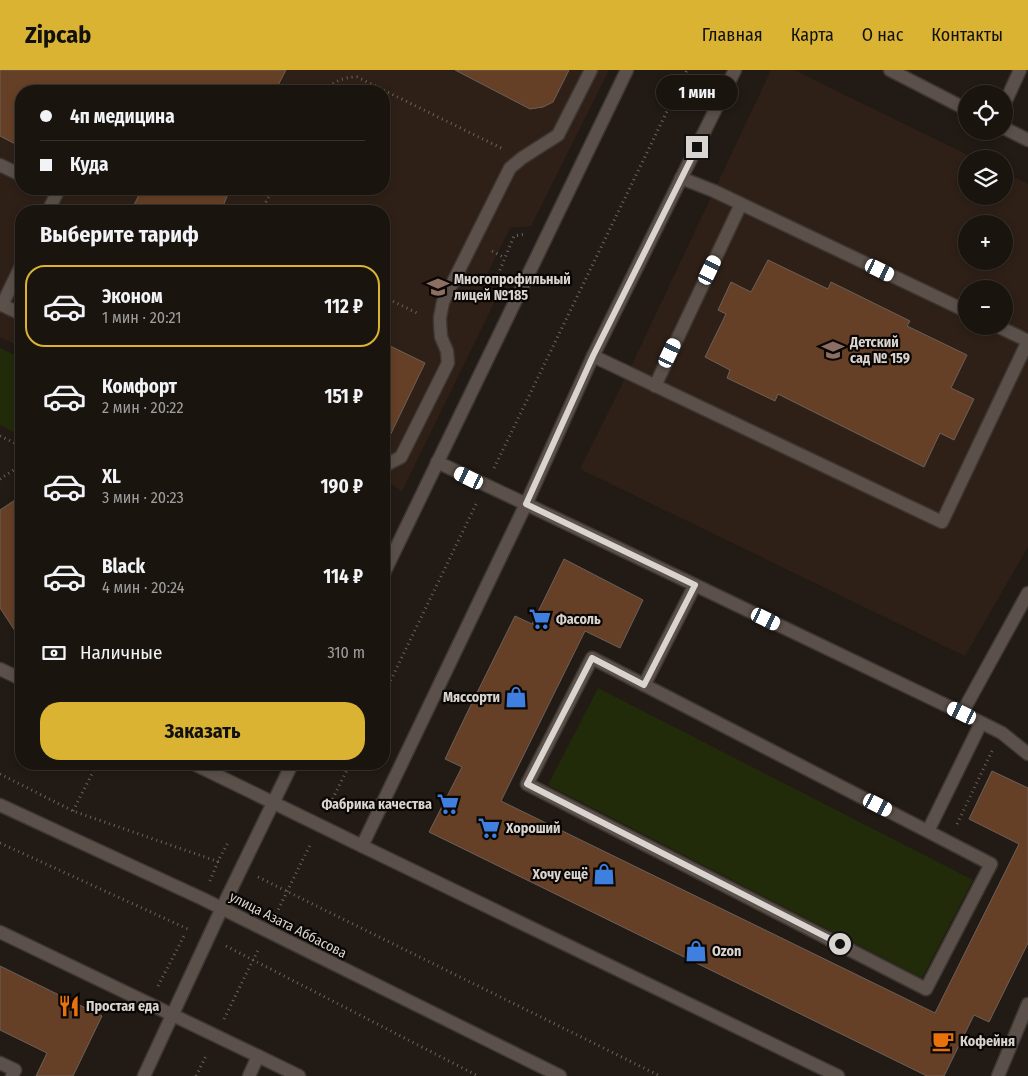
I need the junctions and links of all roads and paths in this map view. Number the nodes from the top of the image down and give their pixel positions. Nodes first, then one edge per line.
1 (591, 70) edge
2 (627, 70) edge
3 (687, 70) edge
4 (735, 70) edge
5 (890, 70) edge
6 (1020, 70) edge
7 (332, 85) edge
8 (373, 85) edge
9 (1013, 85) edge
10 (390, 93) edge
11 (958, 105) edge
12 (1013, 132) edge
13 (1028, 140) edge
14 (522, 158) junction
15 (0, 165) edge
16 (15, 172) edge
17 (681, 178) junction
18 (741, 204) junction
19 (497, 254) dead end
20 (505, 258) dead end
21 (15, 277) edge
22 (390, 300) edge
23 (1, 304) edge
24 (958, 307) edge
25 (15, 311) edge
26 (440, 323) junction
27 (1013, 334) edge
28 (593, 356) junction
29 (655, 386) junction
30 (0, 436) edge
31 (15, 443) edge
32 (437, 462) junction
33 (390, 463) edge
34 (15, 469) edge
35 (0, 479) edge
36 (486, 486) junction
37 (526, 504) junction
38 (390, 560) edge
39 (695, 585) junction
40 (1028, 593) edge
41 (0, 669) edge
42 (15, 676) edge
43 (390, 682) edge
44 (644, 685) junction
45 (962, 713) junction
46 (981, 723) junction
47 (1028, 754) edge
48 (985, 767) dead end
49 (94, 770) edge
50 (206, 770) edge
51 (289, 770) edge
52 (0, 774) edge
53 (273, 802) junction
54 (0, 806) edge
55 (73, 811) junction
56 (928, 831) junction
57 (948, 841) junction
58 (0, 843) edge
59 (362, 846) junction
60 (241, 868) junction
61 (222, 908) junction
62 (0, 932) edge
63 (209, 938) junction
64 (1028, 1004) edge
65 (172, 1016) junction
66 (258, 1056) junction
67 (0, 1063) edge
68 (12, 1076) edge
69 (144, 1076) edge
70 (249, 1076) edge
71 (299, 1076) edge
72 (478, 1076) edge
73 (560, 1076) edge
74 (660, 1076) edge
75 (838, 1076) edge
76 (998, 1076) edge

1 - 14 street
2 - 32 street
3 - 36 path
4 - 17 street
5 - 11 street
6 - 9 street
7 - 8 path
10 - 14 path
12 - 13 street
14 - 26 street
15 - 16 street
17 - 18 street
17 - 28 street
18 - 24 street
18 - 29 street
19 - 20 path
21 - 23 street
22 - 26 path
23 - 25 street
26 - 33 street
27 - 29 street
28 - 29 street
28 - 37 street
30 - 31 path
32 - 36 street
32 - 38 street
34 - 35 path
36 - 37 street
36 - 43 path
37 - 39 street
37 - 59 street
39 - 44 street
39 - 45 street
40 - 45 street
41 - 42 street
44 - 56 street
44 - 57 street
45 - 46 street
46 - 47 street
46 - 56 street
48 - 57 path
49 - 55 path
50 - 53 street
51 - 53 street
52 - 55 path
53 - 59 street
53 - 60 street
54 - 61 street, улица Азата Аббасова
55 - 60 path
56 - 57 street
58 - 63 path
59 - 75 street
60 - 61 street
60 - 74 path
61 - 63 street
61 - 73 street, улица Азата Аббасова
62 - 65 street
63 - 65 street
63 - 72 path
64 - 76 street
65 - 66 street
65 - 69 street
66 - 70 street
66 - 71 street
67 - 68 street

